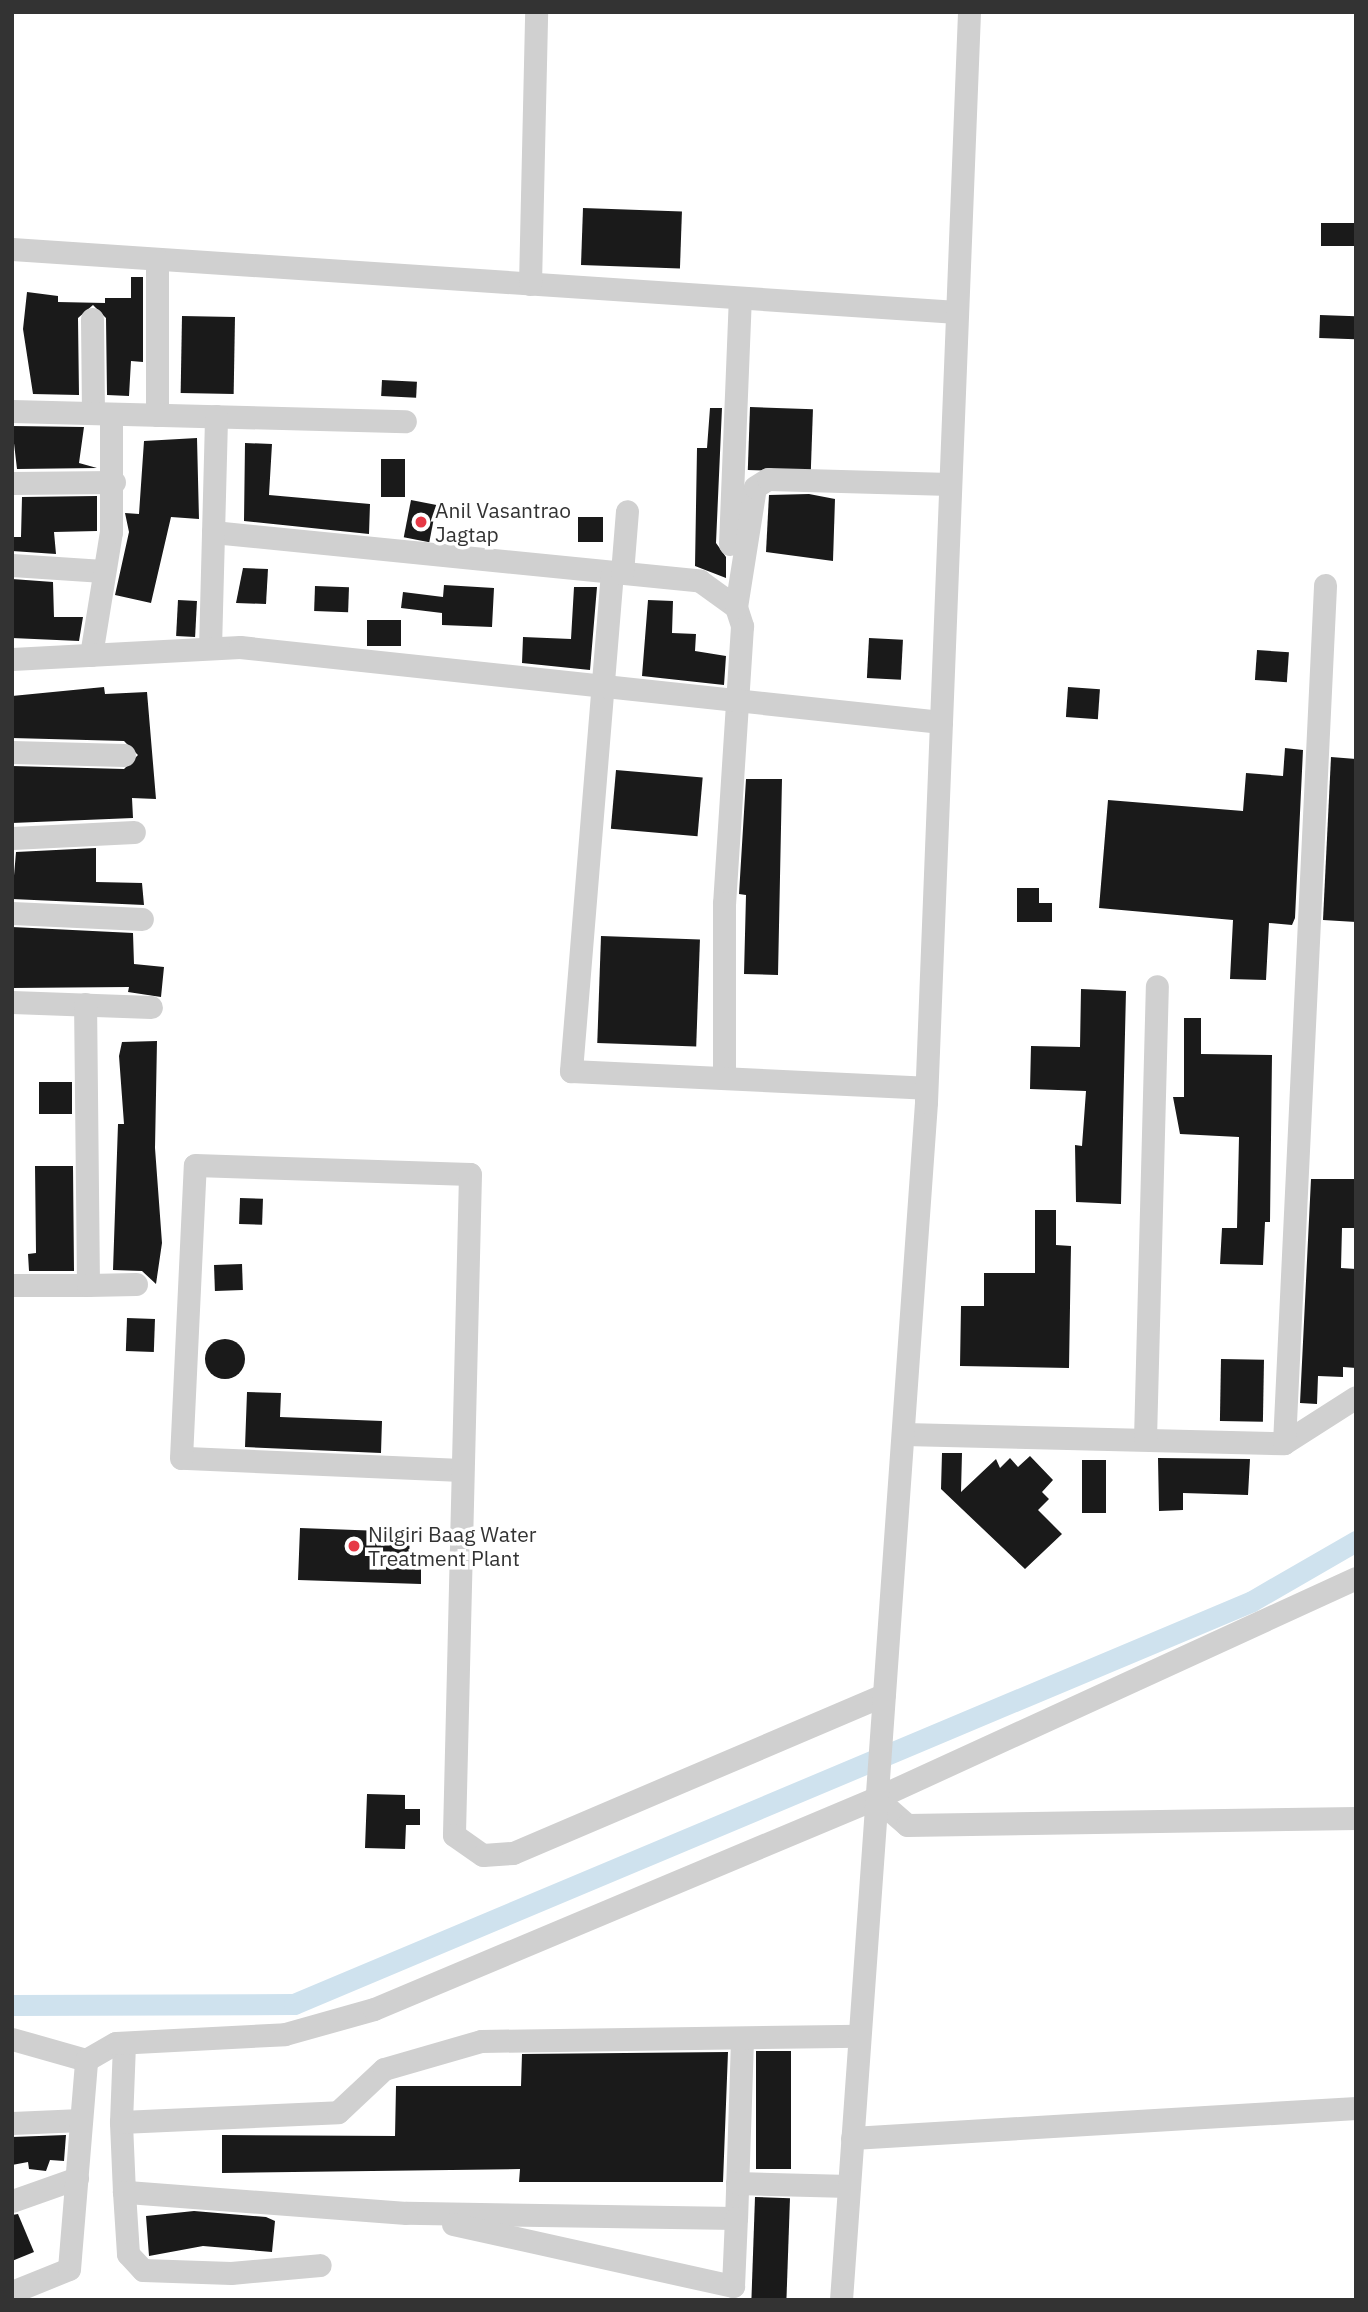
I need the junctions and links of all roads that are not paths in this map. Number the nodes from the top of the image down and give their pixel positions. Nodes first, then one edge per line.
1 (536, 12) edge
2 (969, 12) edge
3 (12, 249) edge
4 (157, 260) junction
5 (530, 284) junction
6 (740, 298) junction
7 (957, 312) junction
8 (92, 319) dead end
9 (12, 411) edge
10 (102, 414) junction
11 (157, 415) junction
12 (216, 416) junction
13 (405, 421) dead end
14 (114, 482) junction
15 (12, 483) edge
16 (950, 484) junction
17 (627, 511) dead end
18 (213, 532) junction
19 (12, 565) edge
20 (103, 571) junction
21 (617, 573) junction
22 (1325, 584) dead end
23 (732, 603) junction
24 (210, 649) junction
25 (91, 655) junction
26 (12, 659) edge
27 (603, 685) junction
28 (736, 700) junction
29 (941, 722) junction
30 (12, 752) edge
31 (124, 755) dead end
32 (134, 832) dead end
33 (12, 838) edge
34 (12, 913) edge
35 (142, 919) dead end
36 (1157, 986) dead end
37 (12, 1002) edge
38 (85, 1004) junction
39 (151, 1007) dead end
40 (724, 1078) junction
41 (926, 1088) junction
42 (136, 1284) dead end
43 (12, 1285) edge
44 (88, 1285) junction
45 (1356, 1397) edge
46 (904, 1434) junction
47 (1145, 1439) junction
48 (1284, 1443) junction
49 (461, 1470) junction
50 (1356, 1578) edge
51 (884, 1695) junction
52 (877, 1794) junction
53 (1356, 1818) edge
54 (859, 2036) junction
55 (12, 2039) edge
56 (742, 2040) junction
57 (124, 2043) junction
58 (86, 2060) junction
59 (1356, 2108) edge
60 (81, 2120) junction
61 (121, 2122) junction
62 (12, 2123) edge
63 (852, 2138) junction
64 (77, 2178) junction
65 (737, 2183) junction
66 (849, 2186) junction
67 (124, 2192) junction
68 (12, 2201) edge
69 (406, 2213) junction
70 (736, 2218) junction
71 (320, 2265) dead end
72 (12, 2292) edge
73 (732, 2293) edge
74 (841, 2300) edge

1 - 5 street
2 - 7 street
3 - 4 street
4 - 5 street
4 - 11 street
5 - 6 street
6 - 7 street
6 - 23 street
7 - 16 street
8 - 10 street
9 - 10 street
10 - 11 street
10 - 14 street
11 - 12 street
12 - 13 street
12 - 18 street
14 - 15 street
14 - 20 street
16 - 23 street
16 - 29 street
17 - 21 street
18 - 21 street
18 - 24 street
19 - 20 street
20 - 25 street
21 - 23 street
21 - 27 street
22 - 48 street
23 - 28 street
24 - 25 street
24 - 27 street
25 - 26 street
27 - 28 street
27 - 40 street
28 - 29 street
28 - 40 street
29 - 41 street
30 - 31 street
32 - 33 street
34 - 35 street
36 - 47 street
37 - 38 street
38 - 39 street
38 - 44 street
40 - 41 street
41 - 46 street
42 - 44 street
43 - 44 street
45 - 48 street
46 - 47 street
46 - 51 street
47 - 48 street
49 - 49 street
49 - 51 street
50 - 52 street
51 - 52 street
52 - 53 street
52 - 54 street
52 - 57 street
54 - 56 street
54 - 63 street
55 - 58 street
56 - 61 street
56 - 65 street
57 - 58 street
57 - 61 street
58 - 60 street
59 - 63 street
60 - 62 street
60 - 64 street
61 - 67 street
63 - 66 street
64 - 68 street
64 - 72 street
65 - 66 street
65 - 70 street
66 - 74 street
67 - 69 street
67 - 71 street
69 - 70 street
69 - 73 street
70 - 73 street

